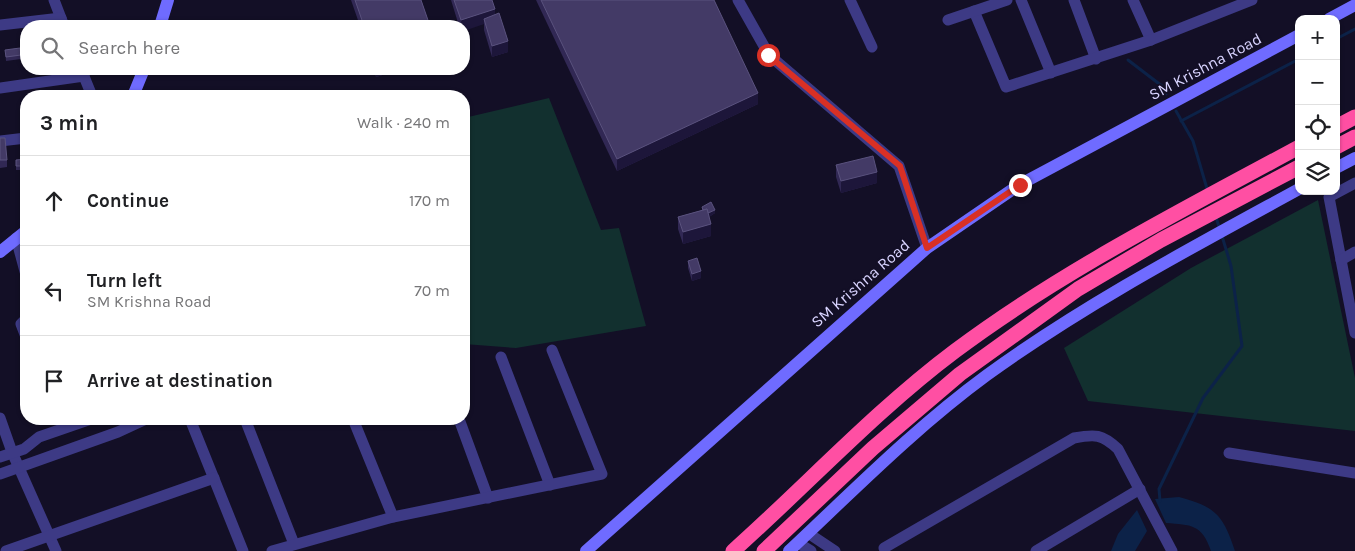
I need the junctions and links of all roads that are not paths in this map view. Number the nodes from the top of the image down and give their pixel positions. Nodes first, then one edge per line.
1 (54, 0) edge
2 (168, 0) edge
3 (738, 0) edge
4 (850, 0) edge
5 (1007, 0) edge
6 (1021, 0) edge
7 (1074, 0) edge
8 (1132, 0) edge
9 (1252, 0) edge
10 (1355, 4) edge
11 (974, 11) junction
12 (1336, 15) edge
13 (62, 20) edge
14 (162, 20) edge
15 (948, 20) dead end
16 (20, 24) edge
17 (0, 25) edge
18 (1295, 37) edge
19 (1151, 40) junction
20 (872, 47) dead end
21 (1096, 59) junction
22 (1051, 73) junction
23 (71, 75) edge
24 (83, 75) edge
25 (142, 75) edge
26 (0, 88) edge
27 (89, 90) edge
28 (135, 90) edge
29 (1355, 117) edge
30 (1340, 125) edge
31 (1355, 137) edge
32 (20, 139) edge
33 (0, 141) edge
34 (1340, 145) edge
35 (1293, 150) edge
36 (1355, 158) edge
37 (1340, 166) edge
38 (1295, 169) edge
39 (1355, 183) edge
40 (1295, 191) edge
41 (20, 236) edge
42 (927, 248) junction
43 (0, 252) edge
44 (1355, 252) edge
45 (1341, 260) junction
46 (1351, 293) edge
47 (1355, 333) edge
48 (552, 350) dead end
49 (501, 357) dead end
50 (0, 418) edge
51 (61, 425) edge
52 (133, 425) edge
53 (192, 425) edge
54 (247, 425) edge
55 (355, 425) edge
56 (461, 425) edge
57 (12, 452) junction
58 (1229, 453) dead end
59 (0, 457) edge
60 (19, 467) junction
61 (1355, 473) edge
62 (0, 474) edge
63 (214, 478) junction
64 (550, 485) junction
65 (1140, 489) junction
66 (488, 498) junction
67 (393, 517) junction
68 (808, 533) junction
69 (50, 536) junction
70 (294, 544) junction
71 (794, 547) edge
72 (884, 548) dead end
73 (6, 551) edge
74 (56, 551) edge
75 (243, 551) edge
76 (272, 551) edge
77 (586, 551) edge
78 (733, 551) edge
79 (764, 551) edge
80 (811, 551) edge
81 (835, 551) edge
82 (1036, 551) edge
83 (1172, 551) edge

1 - 13 street
2 - 14 street
3 - 42 street
4 - 20 street
5 - 11 street
6 - 22 street
7 - 21 street
8 - 19 street
9 - 19 street
10 - 12 street
11 - 15 street
11 - 22 street
16 - 17 street
18 - 42 street, SM Krishna Road
19 - 21 street
21 - 22 street
23 - 26 street
24 - 27 street
25 - 28 street
29 - 30 highway
31 - 34 highway
32 - 33 street
35 - 78 highway
36 - 37 street
38 - 79 highway
39 - 45 street
40 - 68 street
41 - 43 street
42 - 77 street, SM Krishna Road
44 - 45 street
45 - 46 street
46 - 47 street
48 - 64 street
49 - 64 street
50 - 57 street
51 - 57 street
52 - 60 street
53 - 63 street
54 - 70 street
55 - 67 street
56 - 66 street
57 - 59 street
57 - 60 street
58 - 61 street
60 - 62 street
60 - 69 street
63 - 69 street
63 - 75 street
64 - 66 street
65 - 72 street
65 - 82 street
65 - 83 street
66 - 67 street
67 - 70 street
68 - 71 street
68 - 81 street
69 - 73 street
69 - 74 street
70 - 76 street
71 - 80 street

